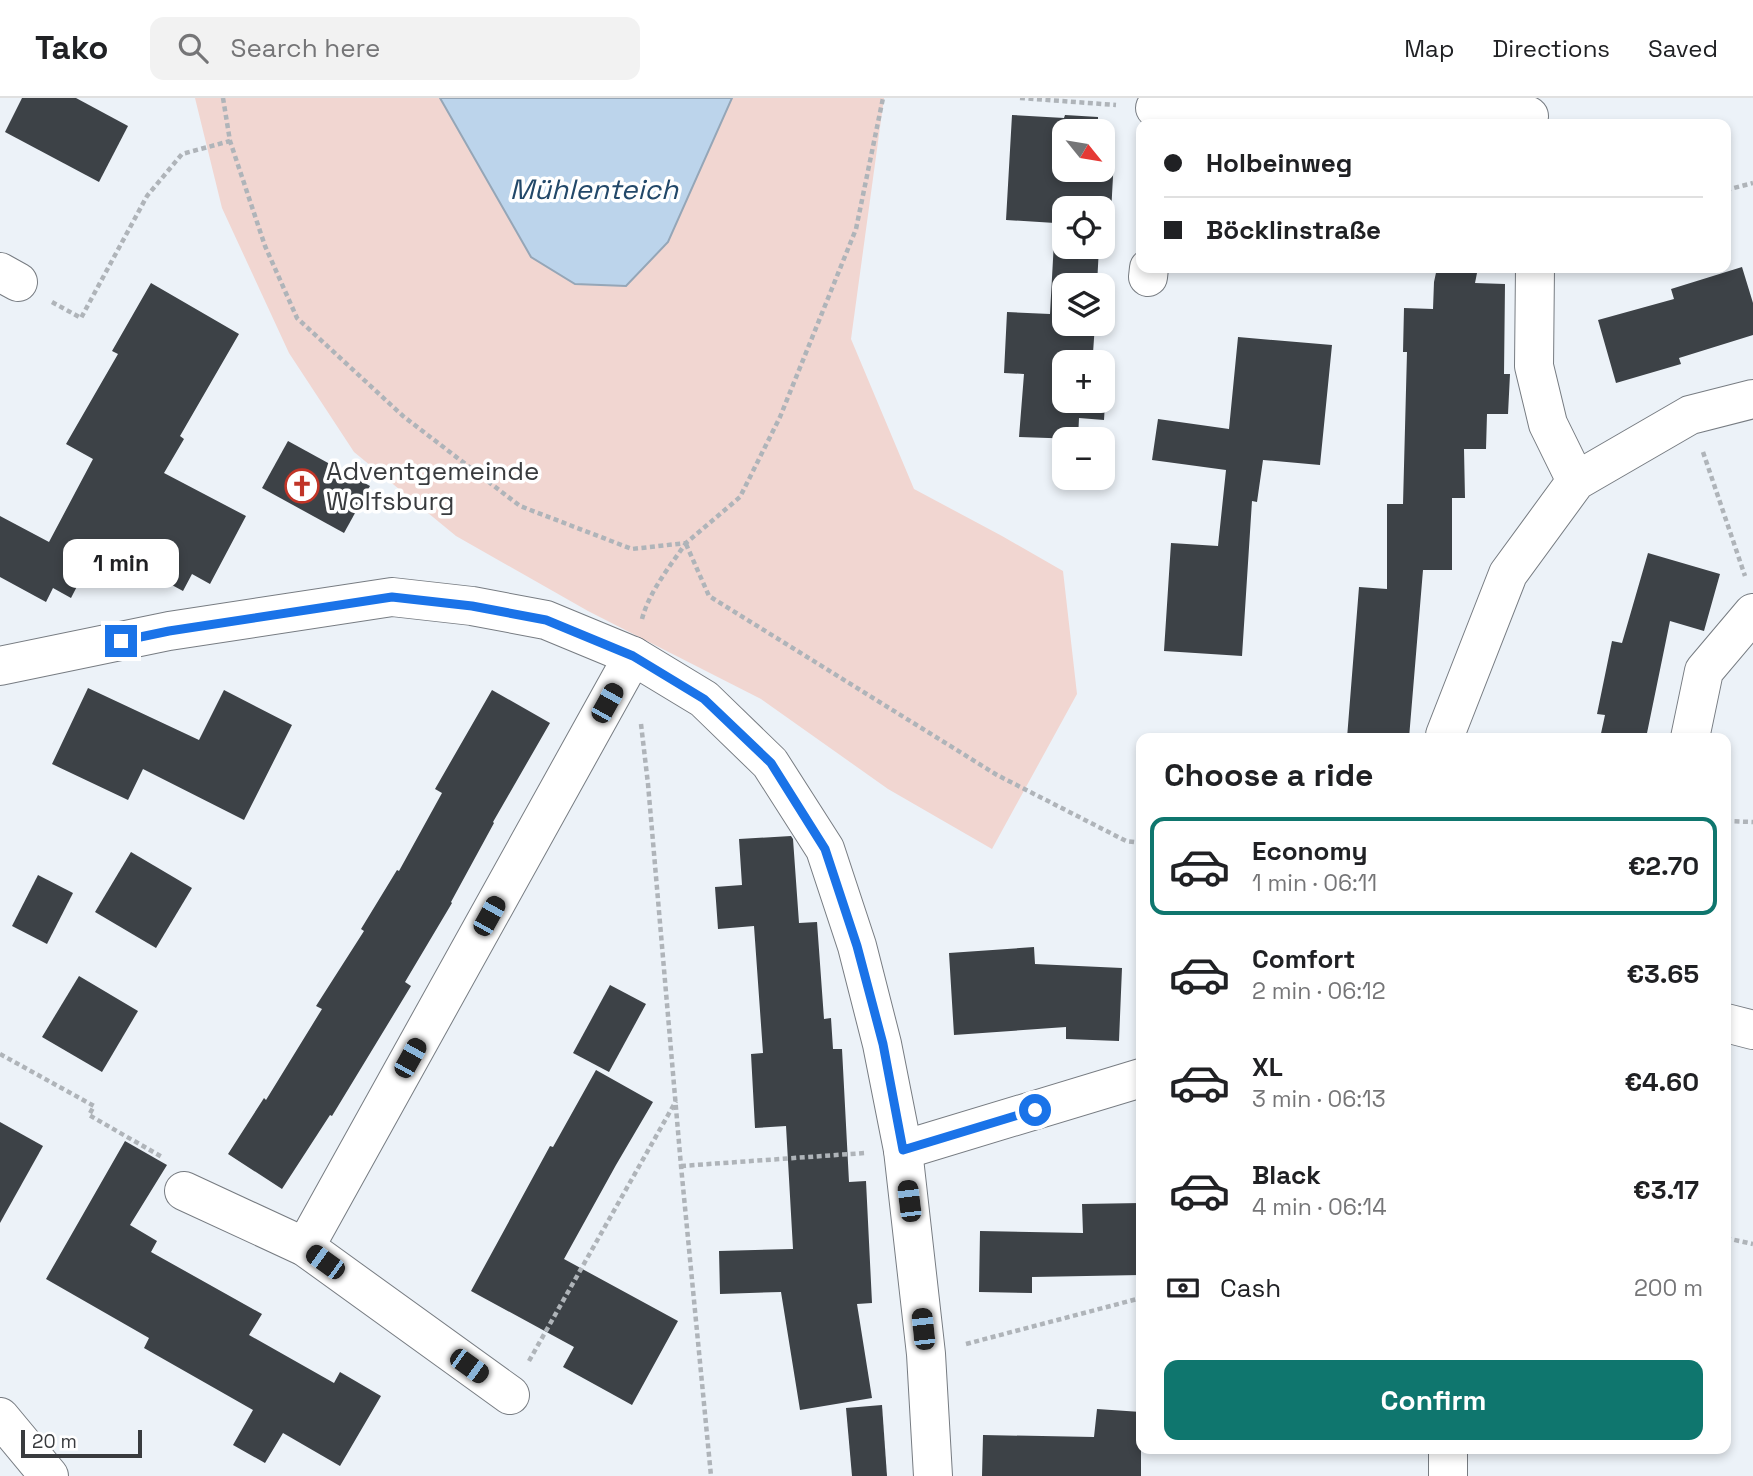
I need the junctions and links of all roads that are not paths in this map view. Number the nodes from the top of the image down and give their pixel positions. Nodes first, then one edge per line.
1 (1156, 110) edge
2 (1531, 113) edge
3 (1535, 273) edge
4 (1753, 400) edge
5 (1576, 481) junction
6 (1751, 599) edge
7 (633, 656) junction
8 (0, 666) edge
9 (1446, 733) edge
10 (1691, 733) edge
11 (1731, 1024) edge
12 (1753, 1030) edge
13 (1136, 1080) edge
14 (903, 1150) junction
15 (184, 1191) road end
16 (305, 1247) junction
17 (510, 1395) road end
18 (0, 1417) edge
19 (1448, 1454) edge
20 (49, 1476) edge
21 (933, 1476) edge
22 (1448, 1476) edge

1 - 2 street
3 - 5 street
4 - 5 street
5 - 9 street
6 - 10 street
7 - 8 street
7 - 14 street
7 - 16 street
11 - 12 street
13 - 14 street
14 - 21 street
15 - 16 street
16 - 17 street
18 - 20 street
19 - 22 street

